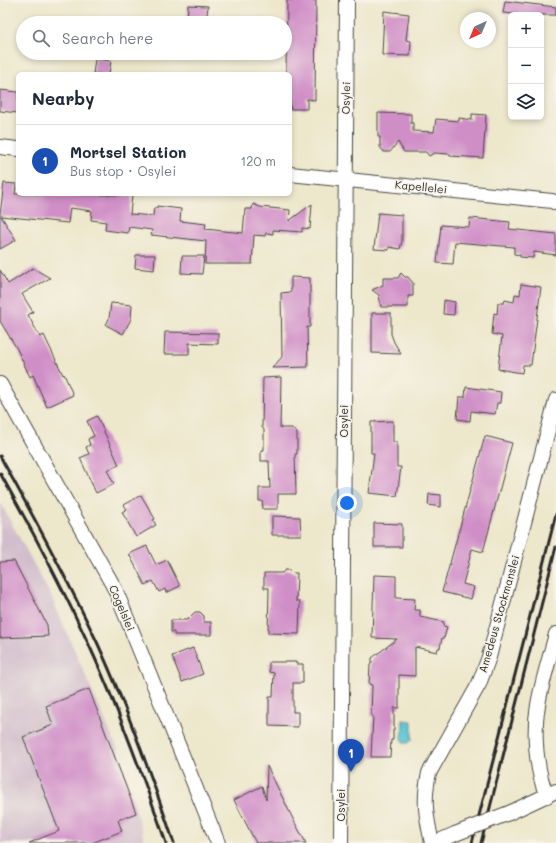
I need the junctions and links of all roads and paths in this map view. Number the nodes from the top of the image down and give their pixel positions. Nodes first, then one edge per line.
1 (347, 0) edge
2 (0, 148) edge
3 (16, 149) edge
4 (292, 174) edge
5 (346, 180) junction
6 (555, 202) edge
7 (0, 384) edge
8 (556, 400) edge
9 (556, 634) edge
10 (551, 794) edge
11 (218, 843) edge
12 (341, 843) edge
13 (432, 843) edge
14 (435, 843) edge

1 - 5 street, Osylei
2 - 3 street
4 - 5 street, Kapellelei
5 - 6 street, Kapellelei
5 - 12 street, Osylei
7 - 11 street, Cogelslei
8 - 13 street, Amedeus Stockmanslei
9 - 10 street
10 - 14 street, bridge

